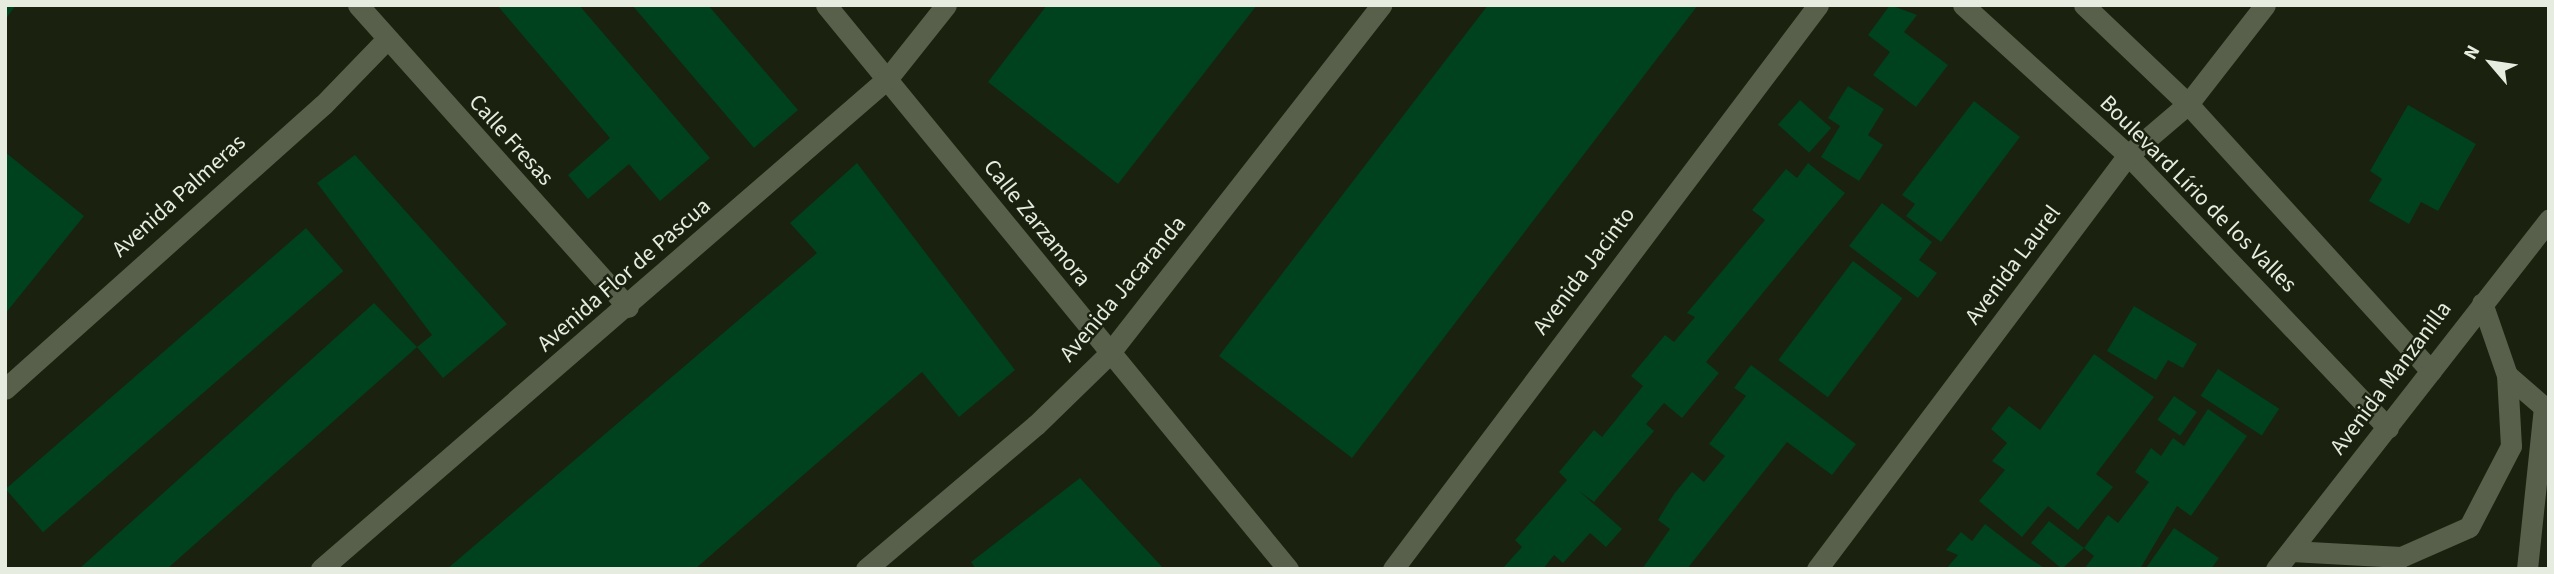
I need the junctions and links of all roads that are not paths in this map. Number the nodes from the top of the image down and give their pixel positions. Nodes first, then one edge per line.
1 (358, 5) edge
2 (826, 5) edge
3 (946, 5) edge
4 (1381, 5) edge
5 (1818, 5) edge
6 (1963, 5) edge
7 (2084, 5) edge
8 (2265, 5) edge
9 (386, 40) junction
10 (888, 78) junction
11 (2189, 104) junction
12 (2128, 155) junction
13 (2549, 219) edge
14 (2482, 303) junction
15 (628, 307) junction
16 (1108, 355) junction
17 (2431, 371) junction
18 (2507, 375) junction
19 (5, 389) edge
20 (2388, 428) junction
21 (2291, 551) junction
22 (321, 569) edge
23 (866, 569) edge
24 (1288, 569) edge
25 (1393, 569) edge
26 (1817, 569) edge
27 (2276, 569) edge
28 (2527, 569) edge

1 - 9 street, Calle Fresas
2 - 10 street, Calle Zarzamora
3 - 10 street, Avenida Flor de Pascua
4 - 16 street, Avenida Jacaranda
5 - 25 street, Avenida Jacinto
6 - 12 street, Boulevard Lírio de los Valles
7 - 11 street, Boulevard Lírio de los Valles
8 - 11 street, Avenida Laurel
9 - 15 street, Calle Fresas
9 - 19 street, Avenida Palmeras
10 - 15 street, Avenida Flor de Pascua
10 - 16 street, Calle Zarzamora
11 - 12 street, Avenida Laurel
11 - 17 street, Boulevard Lírio de los Valles
12 - 20 street, Boulevard Lírio de los Valles
12 - 26 street, Avenida Laurel
13 - 14 street, Avenida Manzanilla
14 - 17 street, Avenida Manzanilla
14 - 18 street
15 - 22 street, Avenida Flor de Pascua
16 - 23 street, Avenida Jacaranda
16 - 24 street, Calle Zarzamora
17 - 20 street, Avenida Manzanilla
18 - 21 street
18 - 28 street
20 - 21 street, Avenida Manzanilla
21 - 27 street, Avenida Manzanilla

